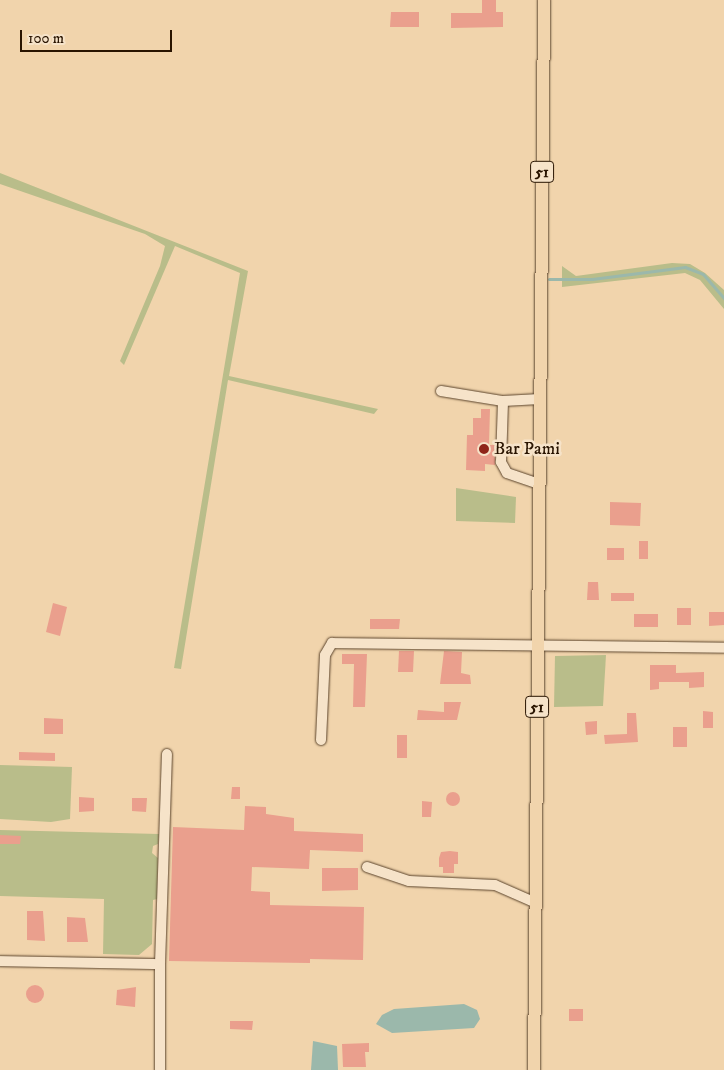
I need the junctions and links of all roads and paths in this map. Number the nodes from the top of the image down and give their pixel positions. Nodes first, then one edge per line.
1 (544, 0) edge
2 (441, 391) dead end
3 (540, 399) junction
4 (503, 401) junction
5 (539, 484) junction
6 (538, 648) junction
7 (724, 648) edge
8 (322, 740) dead end
9 (168, 754) dead end
10 (368, 867) dead end
11 (534, 902) junction
12 (0, 961) edge
13 (160, 964) junction
14 (160, 1070) edge
15 (534, 1070) edge

1 - 3 main road, 51
2 - 4 street
3 - 4 street
3 - 5 main road, 51
4 - 5 street
5 - 6 main road, 51
6 - 7 street
6 - 8 street
6 - 11 main road, 51
9 - 13 street
10 - 11 street
11 - 15 main road, 51
12 - 13 street
13 - 14 street

